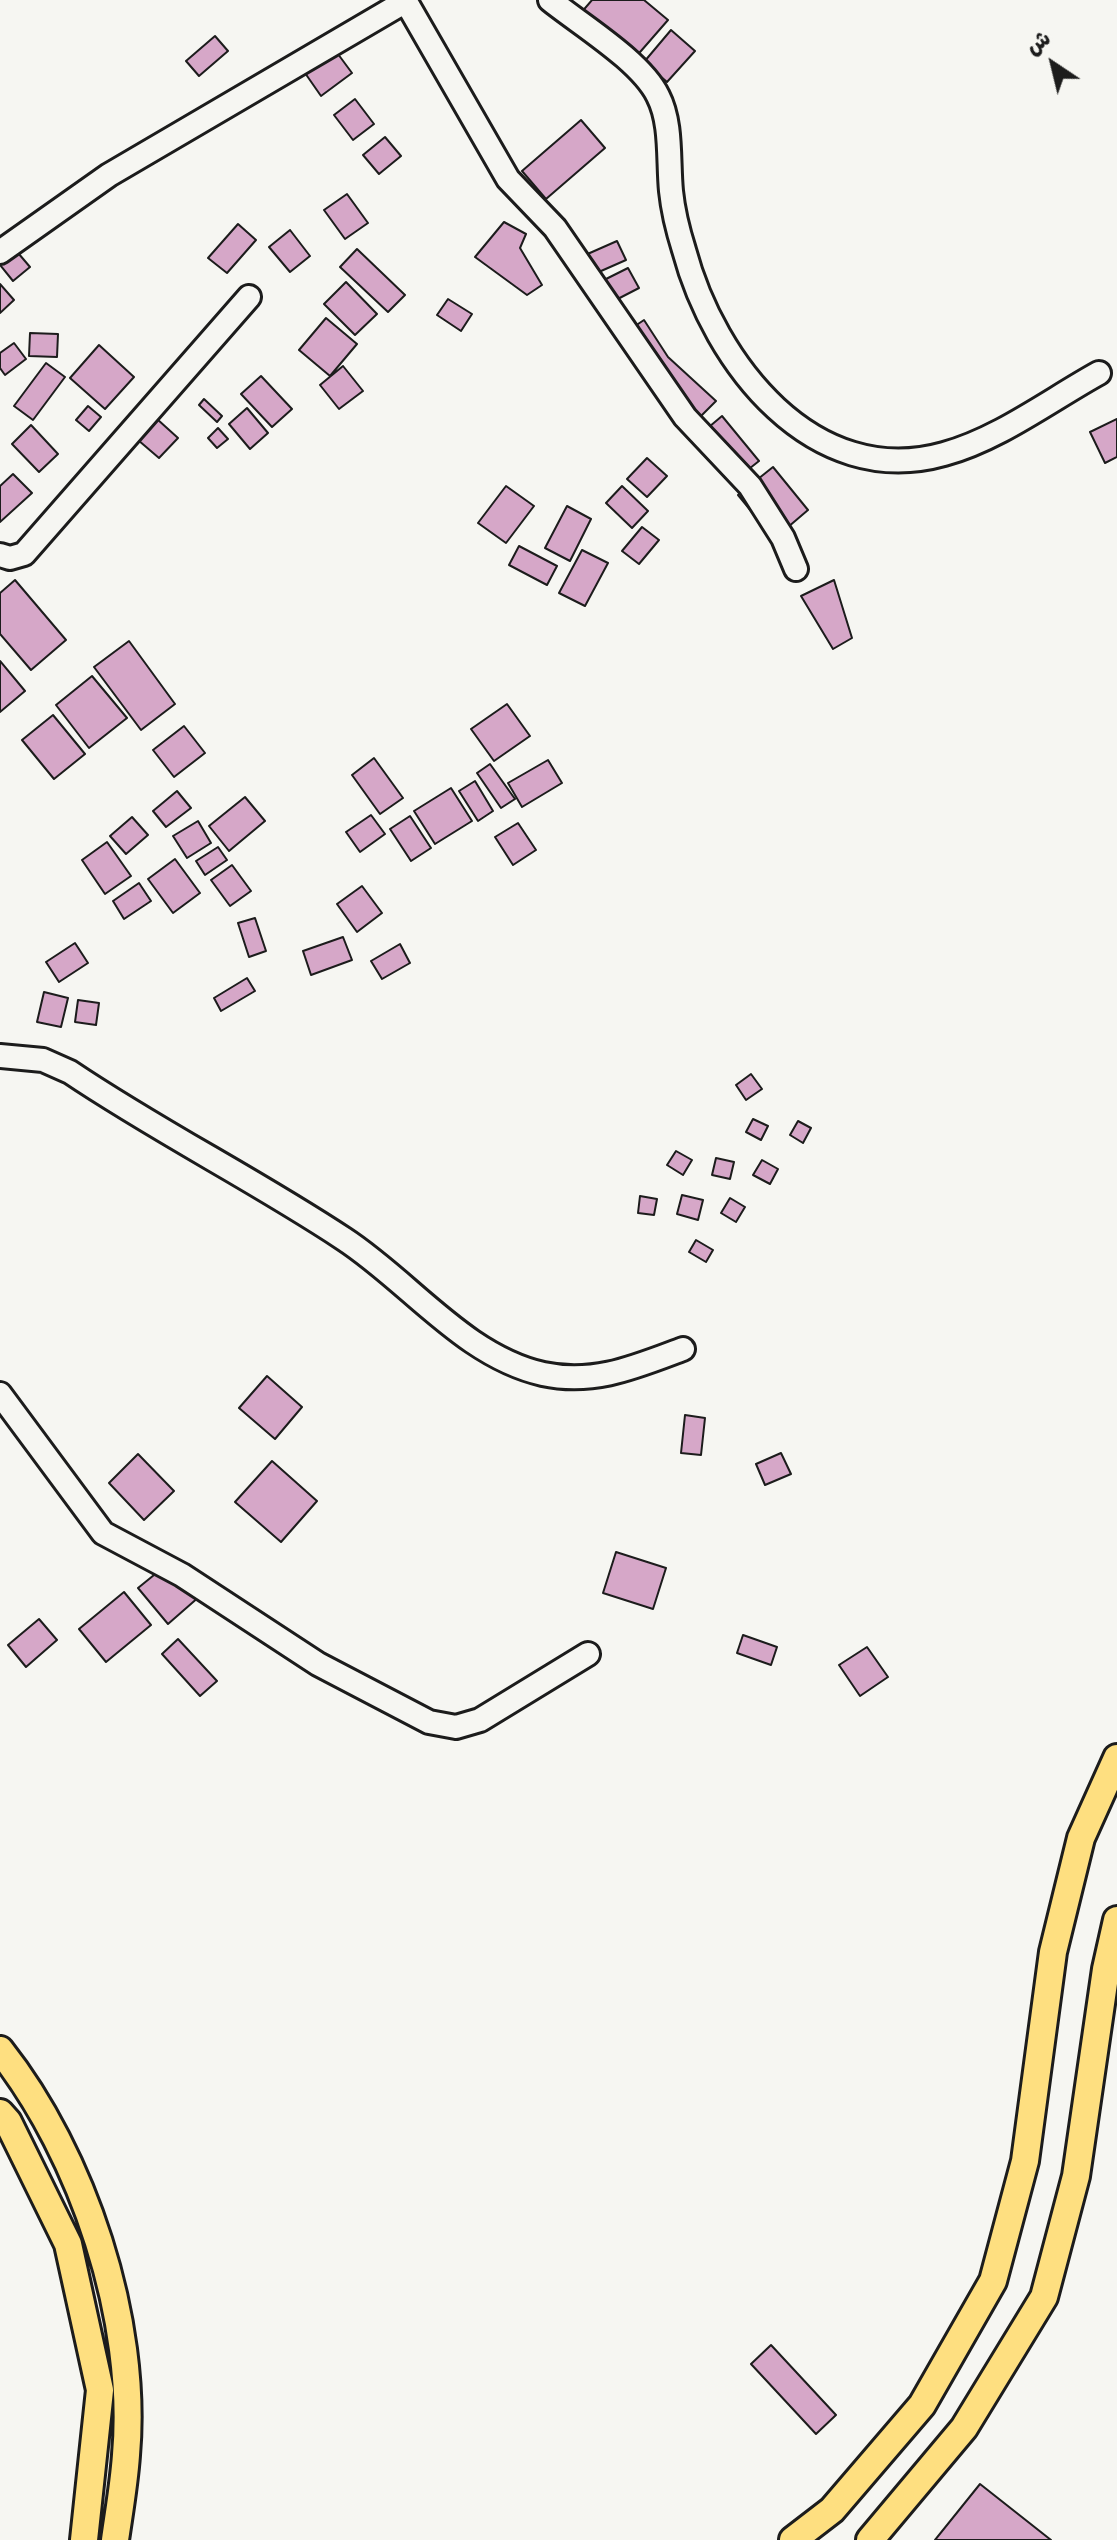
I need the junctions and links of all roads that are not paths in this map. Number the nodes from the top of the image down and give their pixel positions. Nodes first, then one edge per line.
1 (550, 0) edge
2 (405, 1) edge
3 (0, 252) edge
4 (249, 297) dead end
5 (1099, 373) dead end
6 (0, 555) edge
7 (796, 569) dead end
8 (0, 1056) edge
9 (683, 1349) dead end
10 (0, 1394) edge
11 (588, 1654) dead end
12 (1117, 1758) edge
13 (1117, 1920) edge
14 (5, 2066) edge
15 (0, 2113) edge
16 (84, 2540) edge
17 (115, 2540) edge
18 (793, 2540) edge
19 (870, 2540) edge

1 - 5 street
2 - 3 street
2 - 7 street
4 - 6 street
8 - 9 street
10 - 11 street
12 - 18 main road
13 - 19 main road
14 - 17 main road
15 - 16 main road

